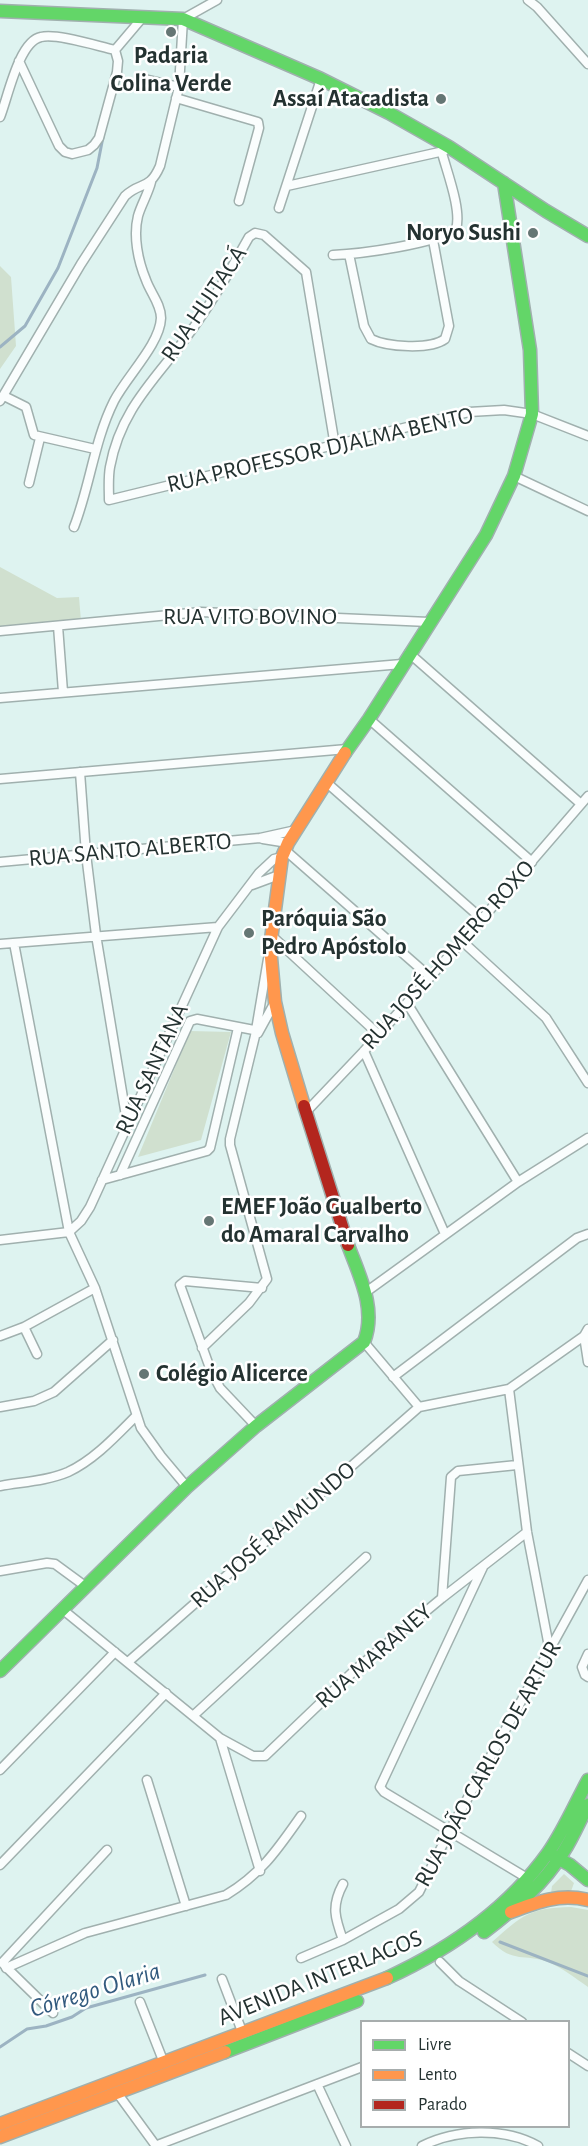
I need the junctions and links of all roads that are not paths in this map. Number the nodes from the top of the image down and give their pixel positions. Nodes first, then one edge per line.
1 (217, 0) edge
2 (528, 0) edge
3 (0, 11) edge
4 (143, 17) junction
5 (183, 19) junction
6 (115, 50) junction
7 (19, 61) junction
8 (588, 64) edge
9 (140, 78) dead end
10 (321, 80) junction
11 (179, 87) junction
12 (176, 98) junction
13 (0, 117) edge
14 (446, 150) junction
15 (152, 182) junction
16 (504, 183) junction
17 (287, 186) junction
18 (239, 201) dead end
19 (279, 208) dead end
20 (588, 236) edge
21 (434, 240) junction
22 (350, 254) junction
23 (333, 255) dead end
24 (2, 398) edge
25 (532, 414) junction
26 (588, 436) edge
27 (40, 438) junction
28 (335, 446) junction
29 (95, 449) junction
30 (514, 476) junction
31 (29, 483) dead end
32 (109, 500) joint
33 (588, 510) edge
34 (74, 527) dead end
35 (429, 622) junction
36 (58, 626) junction
37 (0, 631) edge
38 (406, 658) junction
39 (63, 692) junction
40 (0, 698) edge
41 (369, 719) junction
42 (347, 749) junction
43 (80, 772) junction
44 (0, 779) edge
45 (326, 782) junction
46 (588, 796) edge
47 (581, 804) junction
48 (296, 830) junction
49 (260, 838) junction
50 (285, 850) junction
51 (86, 854) junction
52 (0, 862) edge
53 (532, 862) junction
54 (279, 874) junction
55 (249, 886) junction
56 (482, 919) junction
57 (218, 927) junction
58 (96, 935) junction
59 (271, 941) junction
60 (462, 941) junction
61 (14, 943) junction
62 (0, 944) edge
63 (430, 977) junction
64 (275, 1002) junction
65 (407, 1003) junction
66 (238, 1028) junction
67 (256, 1033) junction
68 (378, 1034) junction
69 (364, 1050) junction
70 (588, 1083) edge
71 (306, 1112) junction
72 (128, 1122) junction
73 (588, 1138) edge
74 (120, 1175) junction
75 (102, 1180) junction
76 (518, 1182) junction
77 (69, 1232) junction
78 (445, 1234) junction
79 (588, 1234) edge
80 (0, 1240) edge
81 (95, 1288) junction
82 (262, 1288) junction
83 (366, 1292) junction
84 (24, 1327) junction
85 (586, 1333) edge
86 (0, 1336) edge
87 (113, 1340) junction
88 (364, 1342) junction
89 (202, 1348) junction
90 (37, 1354) dead end
91 (588, 1362) edge
92 (393, 1377) junction
93 (509, 1389) junction
94 (0, 1407) edge
95 (419, 1407) junction
96 (136, 1416) junction
97 (256, 1426) junction
98 (517, 1465) junction
99 (0, 1486) edge
100 (187, 1486) junction
101 (527, 1532) junction
102 (366, 1557) dead end
103 (483, 1567) junction
104 (0, 1571) edge
105 (588, 1580) edge
106 (85, 1586) junction
107 (442, 1598) junction
108 (62, 1608) junction
109 (115, 1652) junction
110 (550, 1652) junction
111 (588, 1654) edge
112 (128, 1662) junction
113 (0, 1671) edge
114 (588, 1677) edge
115 (166, 1693) junction
116 (194, 1715) junction
117 (220, 1738) junction
118 (0, 1770) edge
119 (147, 1780) dead end
120 (588, 1780) edge
121 (588, 1804) edge
122 (302, 1816) dead end
123 (449, 1832) junction
124 (107, 1850) dead end
125 (554, 1856) junction
126 (0, 1865) edge
127 (260, 1871) junction
128 (527, 1878) junction
129 (588, 1880) edge
130 (343, 1884) dead end
131 (588, 1900) edge
132 (186, 1906) junction
133 (510, 1912) junction
134 (343, 1940) junction
135 (301, 1958) dead end
136 (440, 1962) junction
137 (3, 1964) edge
138 (222, 1979) dead end
139 (140, 2002) dead end
140 (53, 2013) dead end
141 (519, 2020) edge
142 (243, 2034) junction
143 (570, 2054) edge
144 (164, 2064) junction
145 (588, 2066) edge
146 (360, 2068) edge
147 (317, 2084) junction
148 (118, 2094) junction
149 (0, 2124) edge
150 (0, 2137) edge
151 (155, 2146) edge
152 (346, 2146) edge
153 (422, 2146) edge
154 (538, 2146) edge

1 - 5 street
2 - 8 street
3 - 4 street
4 - 5 street
4 - 6 street
5 - 10 street
5 - 11 street
6 - 7 street
6 - 7 street
7 - 13 street
9 - 11 street
10 - 14 street
10 - 17 street
11 - 12 street
12 - 15 street
12 - 18 street
14 - 16 street
14 - 17 street
14 - 21 street
15 - 24 street
15 - 29 street
16 - 20 street
16 - 25 street
17 - 19 street
21 - 22 street
21 - 22 street
22 - 23 street
24 - 27 street
25 - 26 street, RUA PROFESSOR DJALMA BENTO
25 - 28 street, RUA PROFESSOR DJALMA BENTO
25 - 30 street
27 - 29 street
27 - 31 street
28 - 32 street, RUA PROFESSOR DJALMA BENTO
28 - 32 street, RUA HUITACÁ
29 - 34 street
30 - 33 street
30 - 35 street
35 - 36 street, RUA VITO BOVINO
35 - 38 street
36 - 37 street, RUA VITO BOVINO
36 - 39 street
38 - 39 street
38 - 41 street
38 - 47 street
39 - 40 street
41 - 42 street
41 - 53 street
42 - 43 street
42 - 45 street
43 - 44 street
43 - 51 street
45 - 48 street
45 - 56 street
46 - 47 street, RUA JOSÉ HOMERO ROXO
47 - 53 street, RUA JOSÉ HOMERO ROXO
48 - 49 street, RUA SANTO ALBERTO
48 - 50 street
49 - 50 street, RUA SANTO ALBERTO
49 - 51 street, RUA SANTO ALBERTO
50 - 54 street
50 - 55 street, RUA SANTANA
50 - 63 street
51 - 52 street, RUA SANTO ALBERTO
51 - 58 street
53 - 56 street, RUA JOSÉ HOMERO ROXO
54 - 55 street
54 - 59 street
55 - 57 street, RUA SANTANA
56 - 60 street, RUA JOSÉ HOMERO ROXO
57 - 58 street
57 - 72 street, RUA SANTANA
58 - 61 street
58 - 72 street
59 - 64 street
59 - 67 street
59 - 68 street
60 - 63 street, RUA JOSÉ HOMERO ROXO
60 - 70 street
61 - 62 street
61 - 77 street
63 - 65 street, RUA JOSÉ HOMERO ROXO
64 - 67 street
64 - 71 street
65 - 68 street, RUA JOSÉ HOMERO ROXO
65 - 76 street
66 - 67 street
66 - 74 street
66 - 74 street
67 - 82 street
68 - 69 street, RUA JOSÉ HOMERO ROXO
69 - 71 street, RUA JOSÉ HOMERO ROXO
69 - 78 street
71 - 83 street
72 - 75 street, RUA SANTANA
73 - 76 street
74 - 75 street
75 - 77 street, RUA SANTANA
76 - 78 street
77 - 80 street
77 - 81 street
78 - 83 street
79 - 92 street
81 - 84 street
81 - 87 street
82 - 89 street
82 - 89 street
83 - 88 street
84 - 86 street
84 - 90 street
85 - 91 street
85 - 93 street
87 - 94 street
87 - 96 street
88 - 92 street
88 - 97 street
89 - 97 street
92 - 95 street
93 - 95 street
93 - 98 street
95 - 112 street, RUA JOSÉ RAIMUNDO
96 - 99 street
96 - 100 street
97 - 100 street
98 - 101 street
98 - 107 street
100 - 106 street
101 - 103 street, RUA MARANEY
101 - 110 street
102 - 116 street
103 - 107 street, RUA MARANEY
103 - 123 street
104 - 106 street
105 - 110 street, RUA JOÃO CARLOS DE ARTUR
106 - 108 street
107 - 117 street, RUA MARANEY
108 - 109 street, RUA MARANEY
108 - 113 street
109 - 112 street, RUA MARANEY
109 - 118 street
110 - 123 street, RUA JOÃO CARLOS DE ARTUR
111 - 114 street
112 - 115 street, RUA MARANEY
115 - 116 street, RUA MARANEY
115 - 126 street
116 - 117 street, RUA MARANEY
117 - 127 street
119 - 132 street
120 - 125 street, AVENIDA INTERLAGOS
121 - 125 street, AVENIDA INTERLAGOS
122 - 127 street
123 - 128 street
123 - 134 street, RUA JOÃO CARLOS DE ARTUR
124 - 137 street
125 - 128 street, AVENIDA INTERLAGOS
125 - 129 street
125 - 133 street, AVENIDA INTERLAGOS
127 - 132 street
128 - 142 street, AVENIDA INTERLAGOS
130 - 134 street
131 - 133 street
132 - 137 street
133 - 136 street, AVENIDA INTERLAGOS
134 - 135 street, RUA JOÃO CARLOS DE ARTUR
136 - 141 street
136 - 148 street, AVENIDA INTERLAGOS
137 - 140 street
138 - 142 street
139 - 144 street
142 - 144 street, AVENIDA INTERLAGOS
143 - 145 street
144 - 149 street, AVENIDA INTERLAGOS
146 - 147 street
147 - 151 street
147 - 152 street
148 - 150 street, AVENIDA INTERLAGOS
148 - 151 street
153 - 154 street

